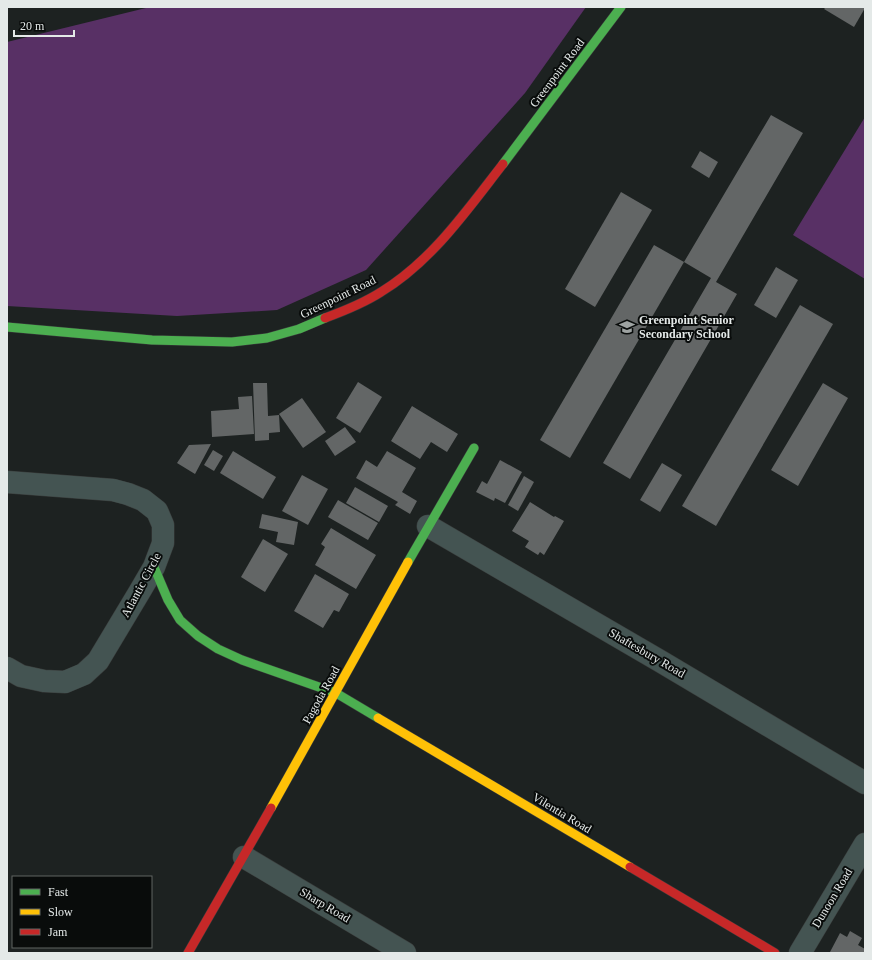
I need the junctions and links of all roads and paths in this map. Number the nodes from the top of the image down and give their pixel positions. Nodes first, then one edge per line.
1 (621, 7) edge
2 (7, 327) edge
3 (474, 448) dead end
4 (7, 482) edge
5 (428, 526) junction
6 (154, 567) junction
7 (7, 668) edge
8 (336, 693) junction
9 (865, 783) edge
10 (865, 844) edge
11 (244, 857) junction
12 (188, 953) edge
13 (405, 953) edge
14 (775, 953) edge
15 (800, 953) edge

1 - 2 street, Greenpoint Road
3 - 5 street, Pagoda Road
4 - 6 street, Atlantic Circle
5 - 8 street, Pagoda Road
5 - 9 street, Shaftesbury Road
6 - 7 street, Atlantic Circle
6 - 8 street, Vilentia Road
8 - 11 street, Pagoda Road
8 - 14 street, Vilentia Road
10 - 15 street, Dunoon Road
11 - 12 street, Pagoda Road
11 - 13 street, Sharp Road

